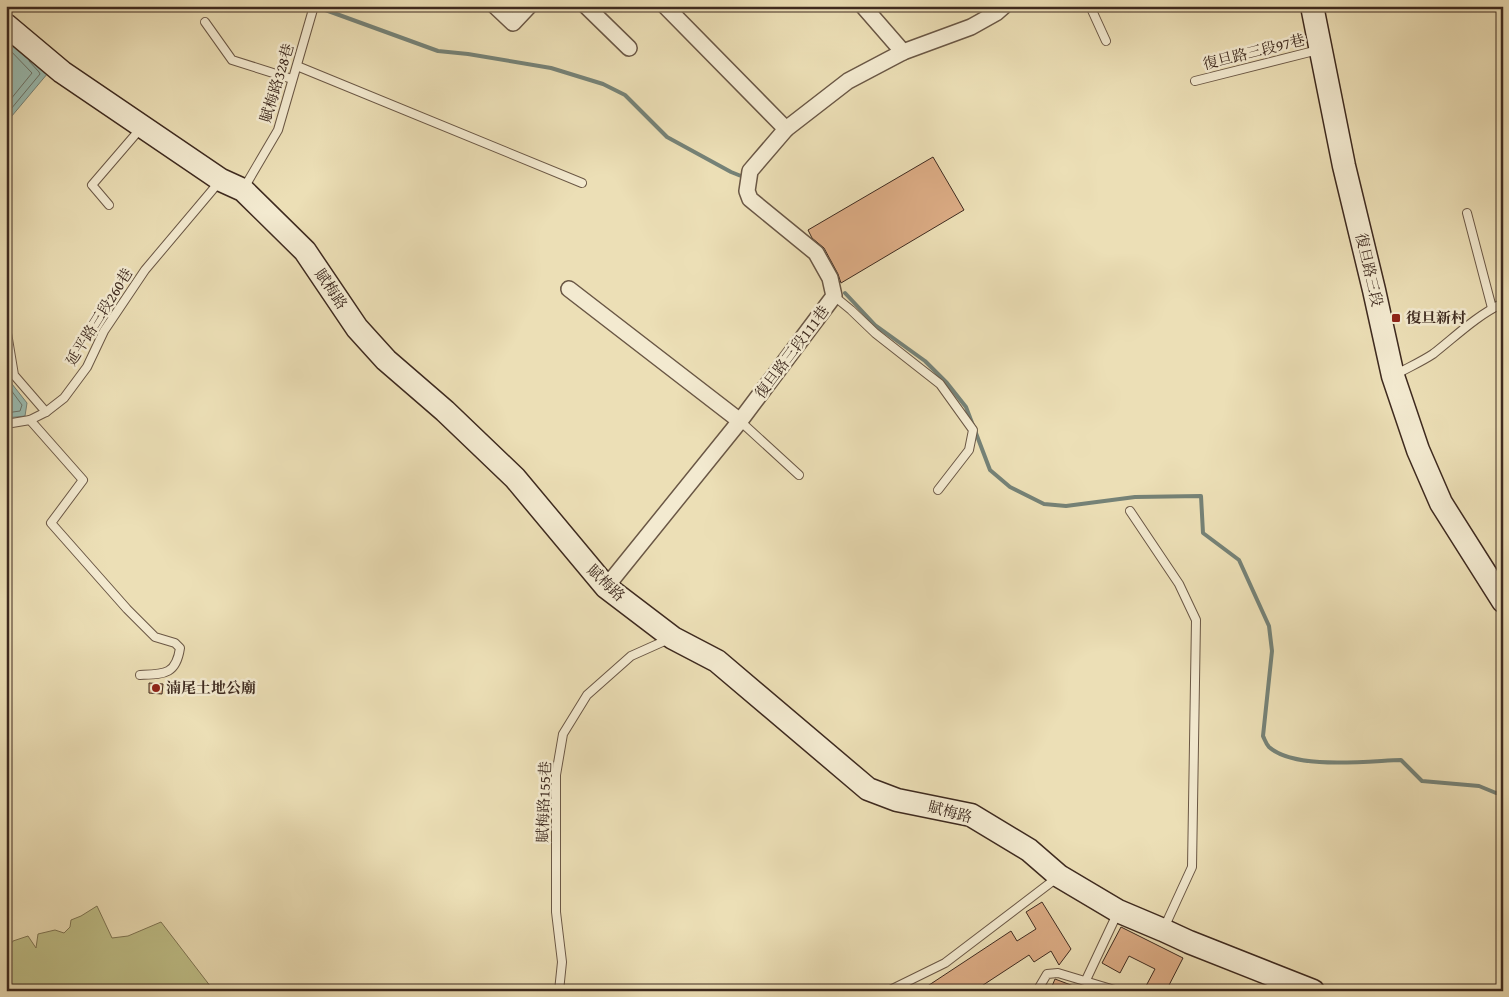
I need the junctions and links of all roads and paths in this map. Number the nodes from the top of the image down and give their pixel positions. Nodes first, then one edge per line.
1 (314, 6) edge
2 (495, 6) edge
3 (528, 6) edge
4 (586, 6) edge
5 (665, 6) edge
6 (863, 6) edge
7 (1004, 6) edge
8 (1090, 6) edge
9 (1312, 6) edge
10 (205, 22) dead end
11 (6, 24) edge
12 (1106, 41) dead end
13 (628, 48) dead end
14 (1320, 49) junction
15 (903, 52) junction
16 (297, 66) junction
17 (292, 78) junction
18 (1195, 80) dead end
19 (142, 127) junction
20 (786, 129) junction
21 (221, 180) junction
22 (582, 183) dead end
23 (243, 190) junction
24 (109, 205) dead end
25 (1467, 213) dead end
26 (569, 289) dead end
27 (834, 296) junction
28 (1503, 303) edge
29 (1492, 308) junction
30 (6, 328) edge
31 (1393, 376) junction
32 (46, 412) junction
33 (30, 420) junction
34 (740, 421) junction
35 (6, 424) edge
36 (799, 475) dead end
37 (938, 490) dead end
38 (1130, 511) dead end
39 (606, 587) junction
40 (1503, 601) edge
41 (673, 638) junction
42 (140, 676) dead end
43 (1059, 876) junction
44 (1118, 911) junction
45 (1163, 930) junction
46 (1086, 980) junction
47 (1283, 985) edge
48 (559, 991) edge
49 (888, 991) edge
50 (1037, 991) edge
51 (1118, 991) edge
52 (1313, 991) edge

1 - 16 lane, 賦梅路328巷
2 - 3 street
4 - 13 street
5 - 20 street
6 - 15 street
7 - 15 street, 復旦路三段111巷
8 - 12 lane
9 - 14 street, 復旦路三段
10 - 17 lane
11 - 19 street, 賦梅路
14 - 18 lane, 復旦路三段97巷
14 - 31 street, 復旦路三段
15 - 20 street, 復旦路三段111巷
16 - 17 lane, 賦梅路328巷
16 - 22 lane
17 - 23 lane, 賦梅路328巷
19 - 21 street, 賦梅路
19 - 24 lane
20 - 27 street, 復旦路三段111巷
21 - 23 street, 賦梅路
21 - 32 lane, 延平路三段260巷
23 - 39 street, 賦梅路
25 - 29 lane
26 - 34 street
27 - 34 street, 復旦路三段111巷
27 - 37 lane
28 - 29 lane
29 - 31 lane
30 - 32 lane
31 - 40 street, 復旦路三段
32 - 33 lane, 延平路三段260巷
33 - 35 lane, 延平路三段260巷
33 - 42 lane
34 - 36 lane
34 - 39 street, 復旦路三段111巷
38 - 45 lane
39 - 41 street, 賦梅路
41 - 43 street, 賦梅路
41 - 48 lane, 賦梅路155巷
43 - 44 street, 賦梅路
43 - 49 lane
44 - 45 street, 賦梅路
44 - 46 lane
45 - 47 street, 賦梅路
46 - 50 lane
46 - 51 lane
47 - 52 street, 賦梅路

